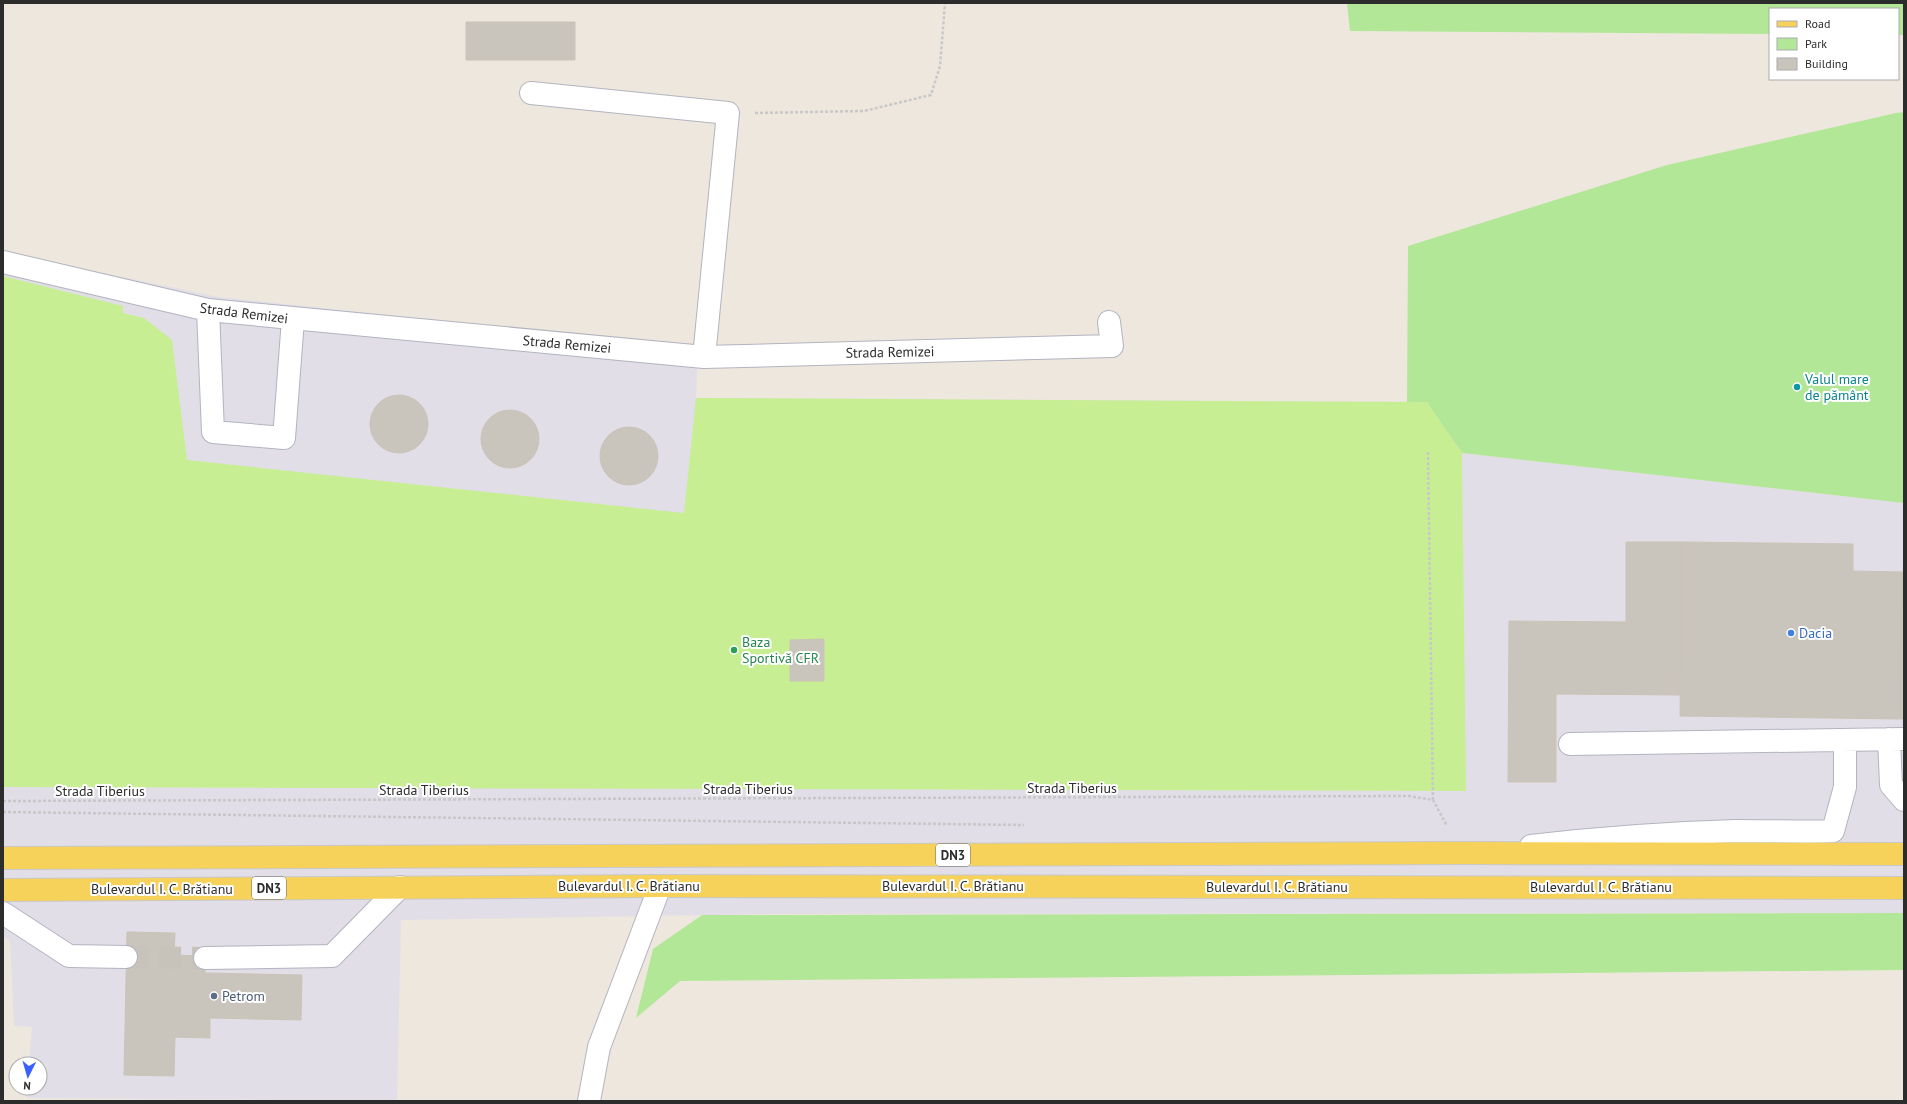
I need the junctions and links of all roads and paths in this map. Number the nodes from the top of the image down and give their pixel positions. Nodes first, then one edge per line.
1 (945, 3) edge
2 (531, 93) dead end
3 (728, 113) junction
4 (3, 262) edge
5 (208, 310) junction
6 (293, 320) junction
7 (1109, 322) dead end
8 (704, 357) junction
9 (1428, 452) dead end
10 (1896, 739) edge
11 (1845, 740) junction
12 (1570, 744) dead end
13 (1433, 800) junction
14 (1904, 800) edge
15 (3, 801) edge
16 (3, 812) edge
17 (1026, 825) dead end
18 (1439, 826) dead end
19 (1447, 826) junction
20 (1454, 826) dead end
21 (1461, 853) junction
22 (1904, 854) edge
23 (3, 858) edge
24 (660, 886) junction
25 (400, 887) junction
26 (1904, 888) edge
27 (3, 890) edge
28 (3, 913) edge
29 (126, 957) tunnel mouth
30 (205, 958) tunnel mouth
31 (590, 1101) edge

1 - 3 path
2 - 3 lane
3 - 8 lane
4 - 5 lane, Strada Remizei
5 - 6 lane, Strada Remizei
5 - 6 lane
6 - 8 lane, Strada Remizei
7 - 8 lane, Strada Remizei
9 - 13 path
10 - 11 lane
10 - 14 lane
11 - 12 lane
11 - 21 lane
13 - 15 path, Strada Tiberius
13 - 19 path
16 - 17 path
18 - 19 path
19 - 20 path
19 - 21 path
21 - 22 main road, DN3
21 - 23 main road, DN3
24 - 25 main road, Bulevardul I. C. Brătianu / DN3
24 - 26 main road, Bulevardul I. C. Brătianu / DN3
24 - 31 lane
25 - 27 main road, Bulevardul I. C. Brătianu / DN3
25 - 30 lane
28 - 29 lane

